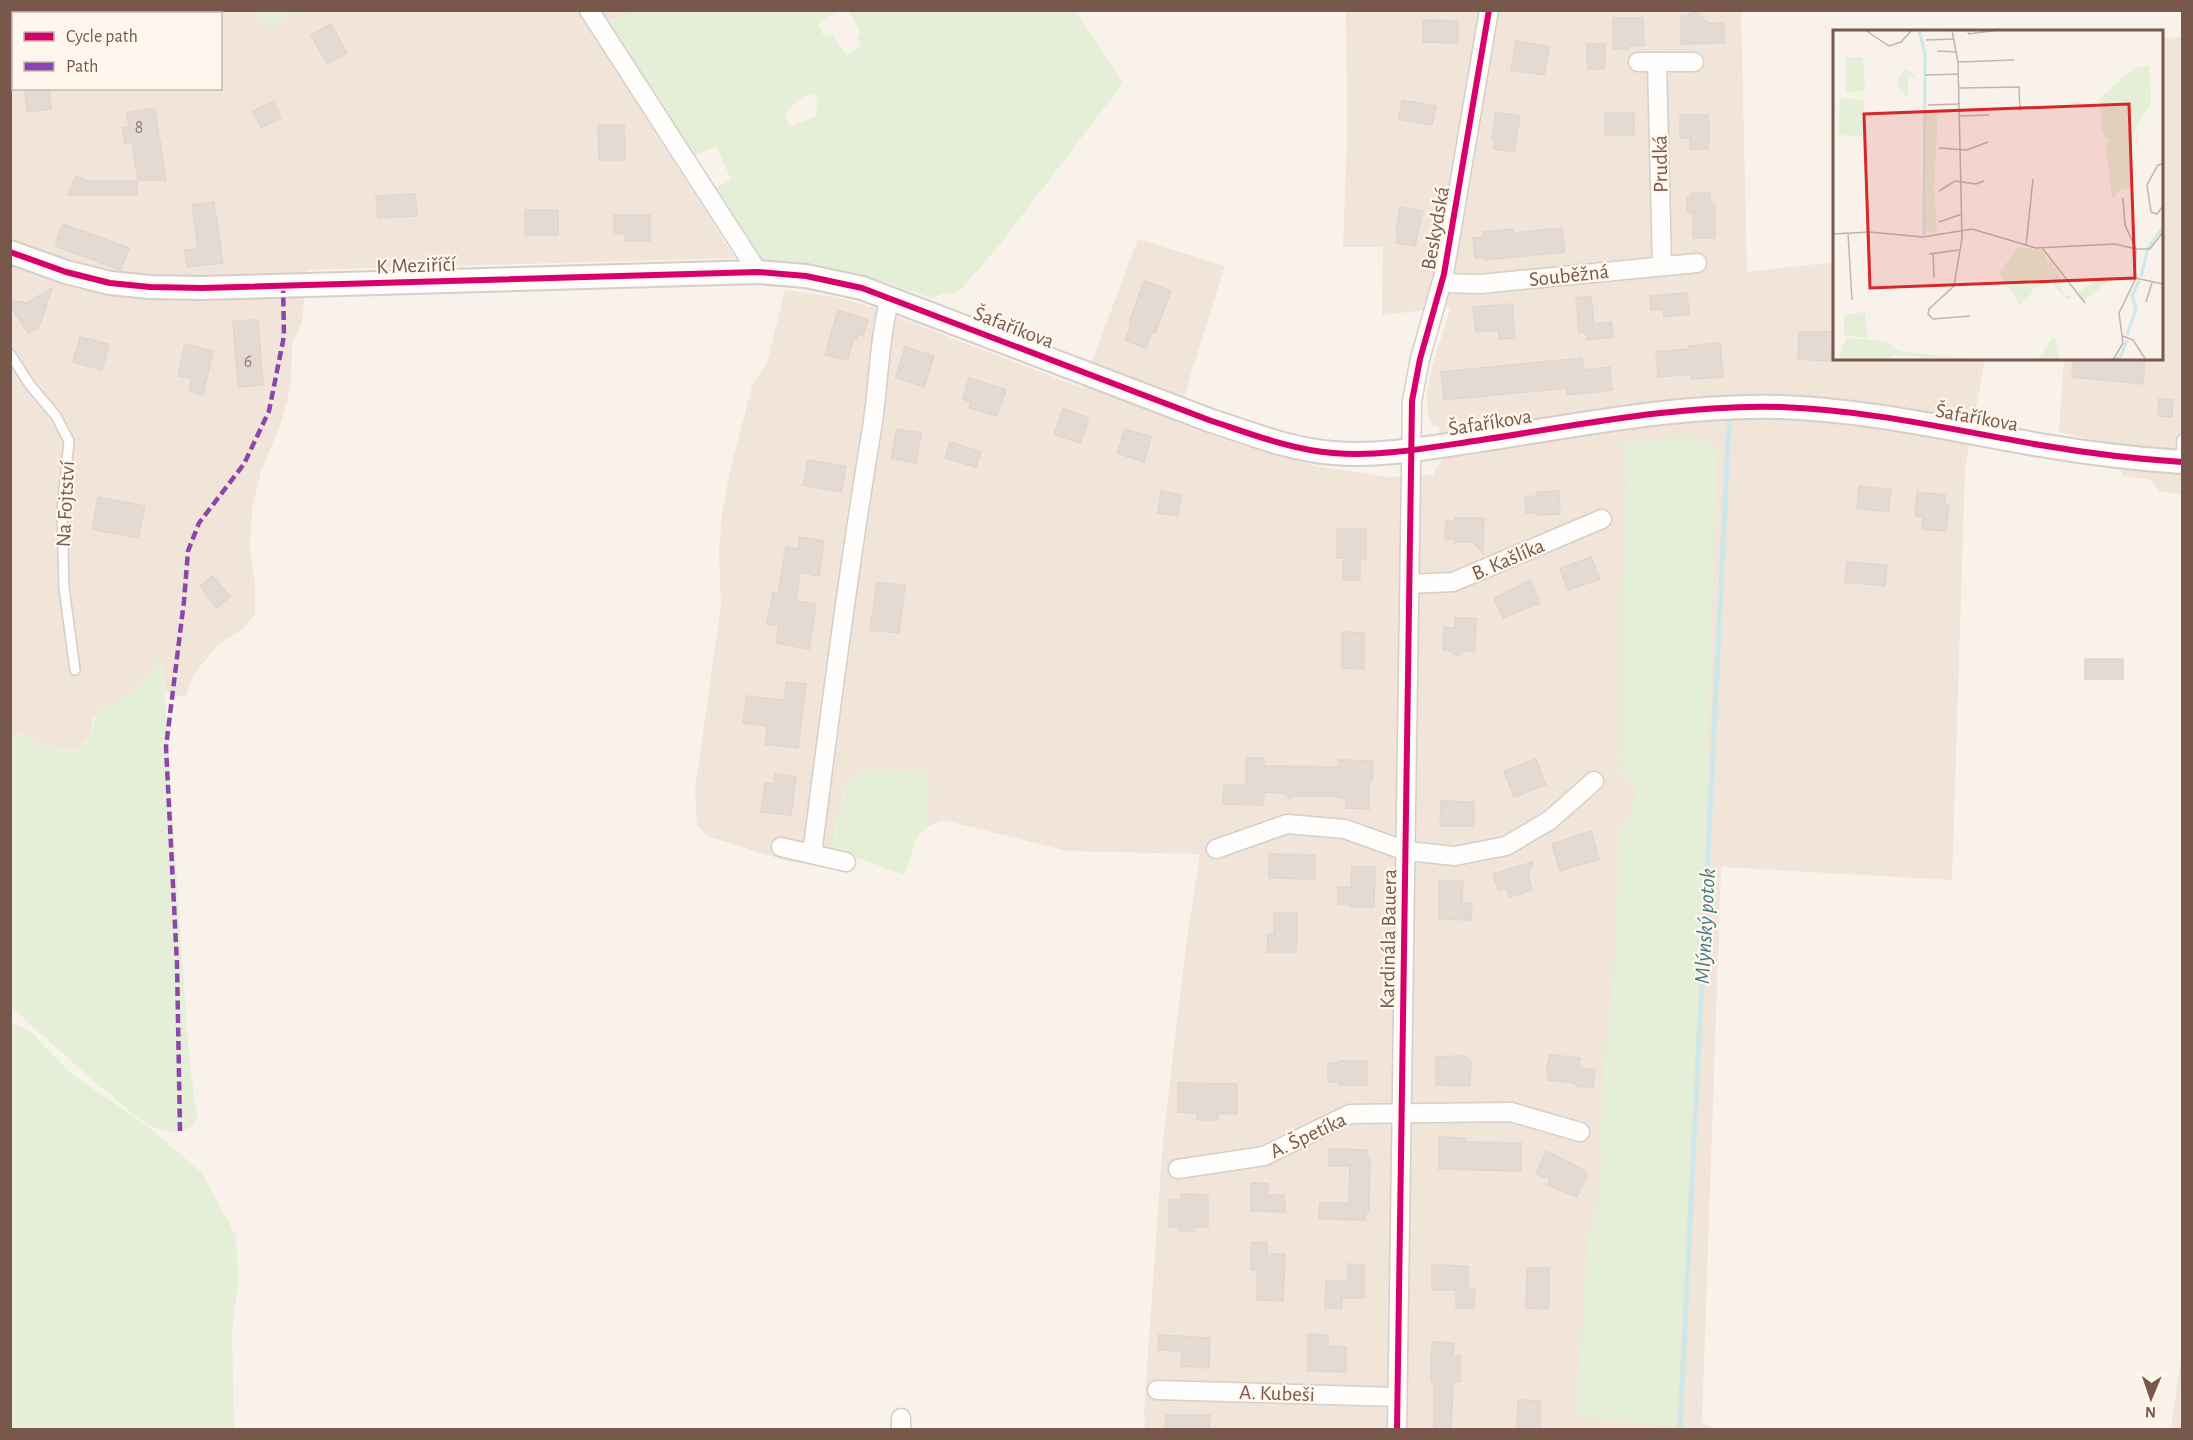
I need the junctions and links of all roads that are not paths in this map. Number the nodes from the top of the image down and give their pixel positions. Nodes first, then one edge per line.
1 (589, 10) edge
2 (1489, 10) edge
3 (1638, 62) dead end
4 (1657, 62) junction
5 (1694, 62) dead end
6 (10, 252) edge
7 (1697, 263) dead end
8 (1662, 266) junction
9 (758, 272) junction
10 (826, 280) joint
11 (1442, 283) junction
12 (890, 298) junction
13 (10, 354) edge
14 (1413, 450) junction
15 (2182, 455) edge
16 (1602, 519) dead end
17 (1410, 584) junction
18 (75, 670) dead end
19 (1594, 781) dead end
20 (781, 847) dead end
21 (1215, 849) dead end
22 (1406, 851) junction
23 (812, 854) junction
24 (846, 862) dead end
25 (1402, 1113) junction
26 (1580, 1132) dead end
27 (1178, 1169) dead end
28 (1157, 1390) dead end
29 (1397, 1397) junction
30 (1397, 1430) edge

1 - 9 street
2 - 11 street, Beskydská
3 - 4 street
4 - 5 street
4 - 8 street, Prudká
6 - 9 street, K Meziříčí
7 - 8 street, Souběžná
8 - 11 street, Souběžná
9 - 10 street, K Meziříčí
10 - 12 street, Šafaříkova
11 - 14 street, Beskydská
12 - 14 street, Šafaříkova
12 - 23 street
13 - 18 lane, Na Fojtství
14 - 15 street, Šafaříkova
14 - 17 street, Kardinála Bauera
16 - 17 street, B. Kašlíka
17 - 22 street, Kardinála Bauera
19 - 22 street
20 - 23 street
21 - 22 street
22 - 25 street, Kardinála Bauera
23 - 24 street
25 - 26 street, A. Špetíka
25 - 27 street, A. Špetíka
25 - 29 street, Kardinála Bauera
28 - 29 street, A. Kubeši
29 - 30 street, Kardinála Bauera

